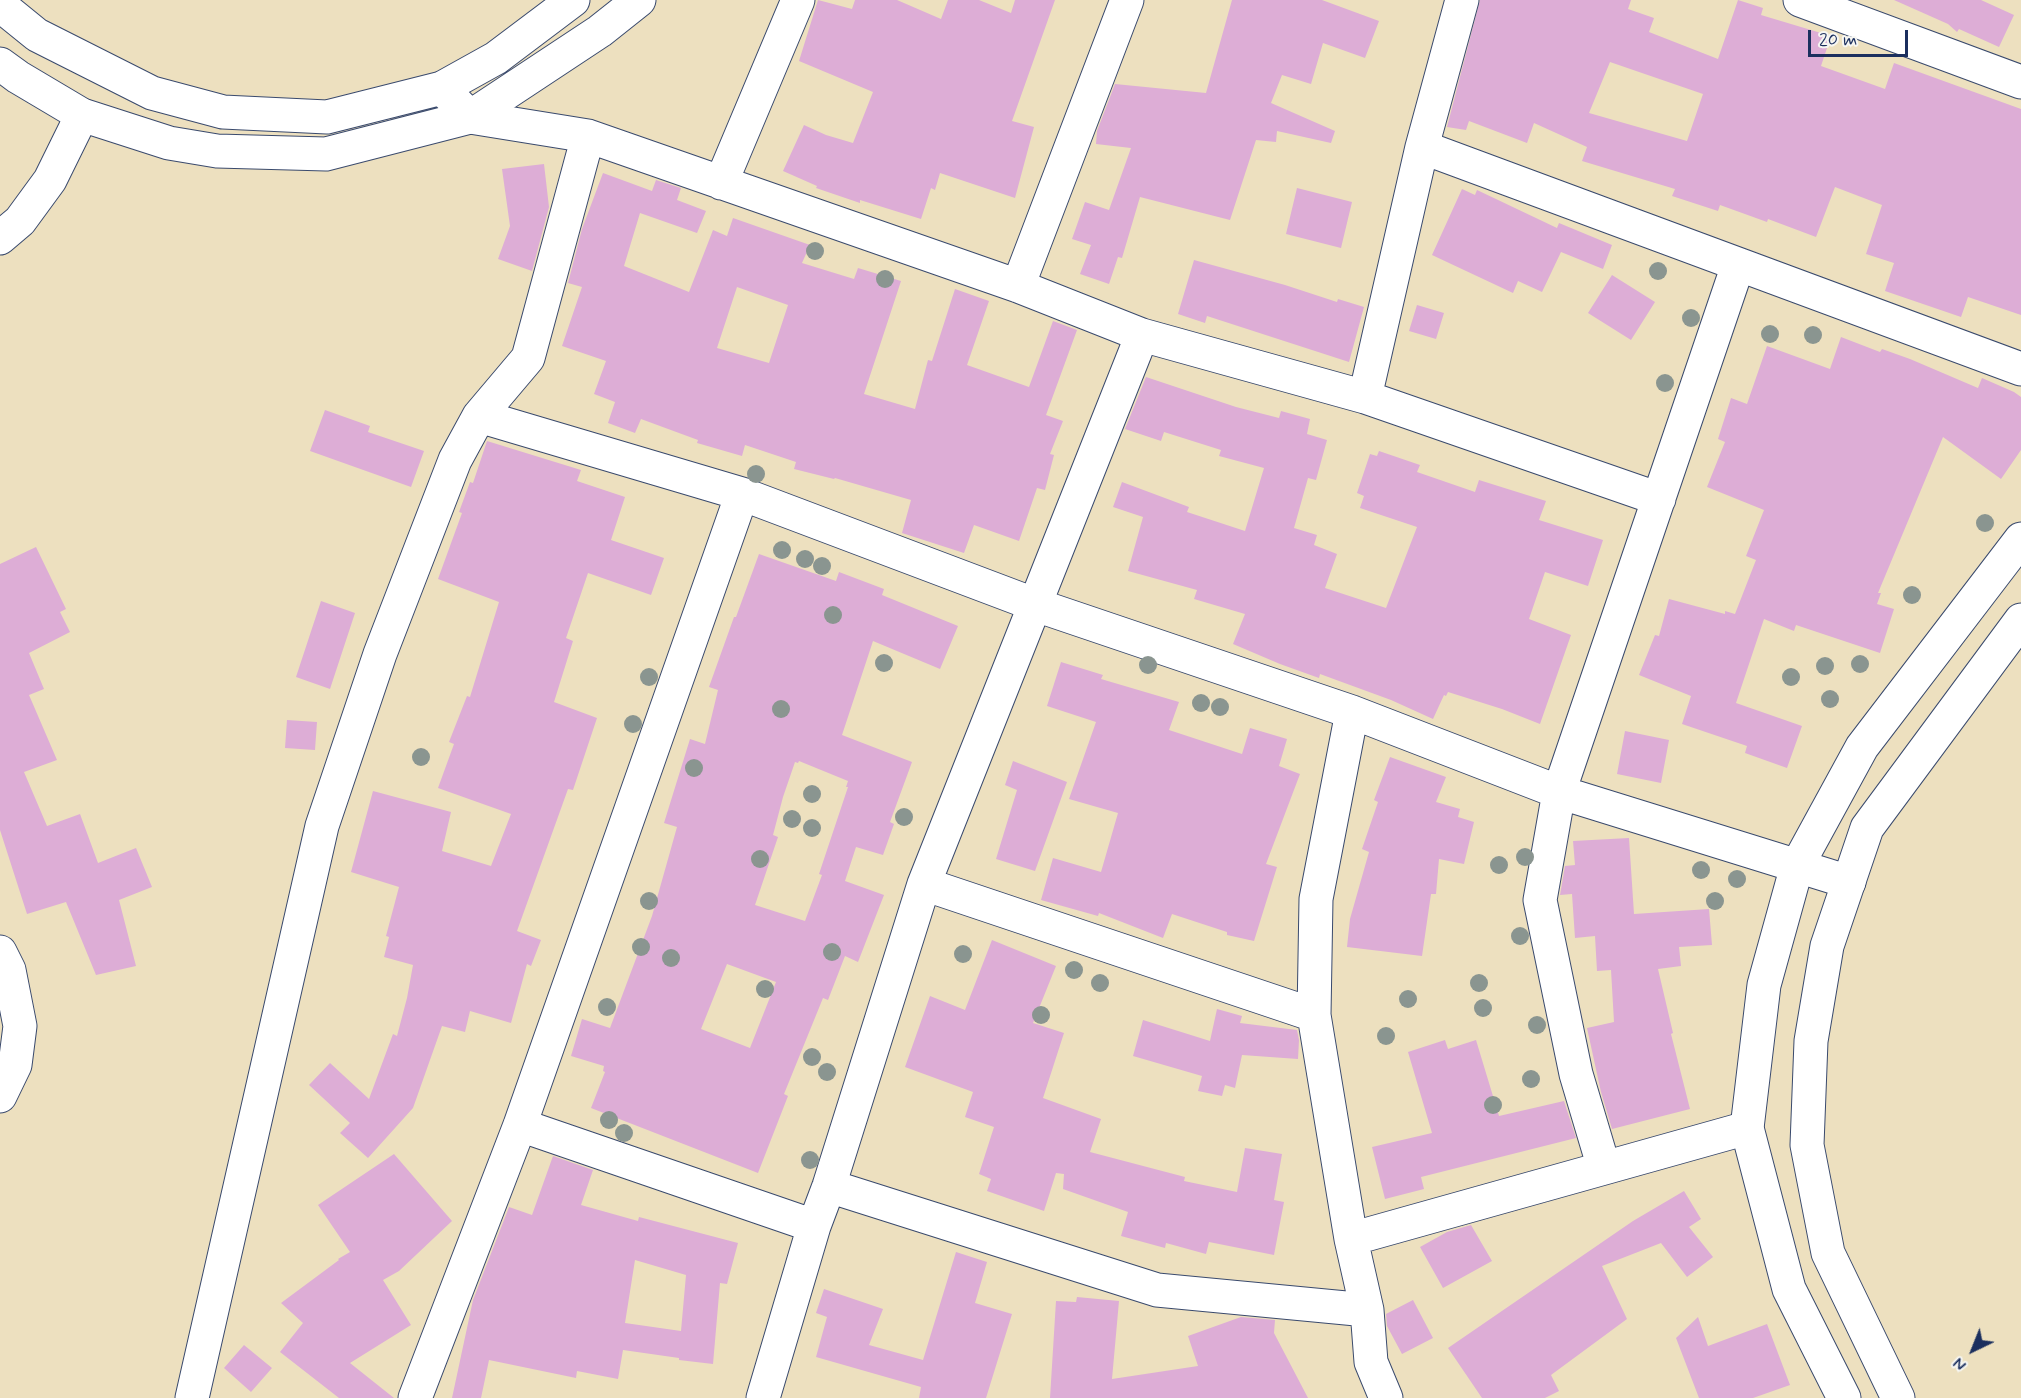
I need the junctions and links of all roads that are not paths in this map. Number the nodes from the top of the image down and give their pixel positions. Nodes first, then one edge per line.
1 (573, 0) edge
2 (639, 0) edge
3 (798, 0) edge
4 (1126, 0) edge
5 (1462, 0) edge
6 (1800, 0) edge
7 (0, 5) edge
8 (0, 64) edge
9 (2021, 82) edge
10 (442, 88) junction
11 (82, 115) junction
12 (470, 117) junction
13 (588, 136) junction
14 (1422, 147) junction
15 (721, 183) junction
16 (0, 238) edge
17 (1738, 265) junction
18 (1018, 286) junction
19 (1142, 335) junction
20 (2021, 369) edge
21 (1365, 397) junction
22 (479, 416) junction
23 (742, 494) junction
24 (1659, 499) junction
25 (2021, 539) edge
26 (1036, 605) junction
27 (2021, 620) edge
28 (1352, 712) junction
29 (1559, 792) junction
30 (1797, 866) junction
31 (1849, 882) junction
32 (924, 884) junction
33 (0, 952) edge
34 (1314, 1015) junction
35 (0, 1096) edge
36 (520, 1125) junction
37 (1747, 1128) junction
38 (1604, 1168) junction
39 (829, 1186) junction
40 (814, 1226) junction
41 (1351, 1239) junction
42 (1367, 1310) junction
43 (192, 1398) edge
44 (415, 1398) edge
45 (763, 1398) edge
46 (1386, 1398) edge
47 (1844, 1398) edge
48 (1898, 1398) edge

1 - 10 street
2 - 12 street
3 - 15 street
4 - 18 street
5 - 14 street
6 - 9 street
7 - 10 street
8 - 11 street
10 - 12 street
11 - 12 street
11 - 16 street
12 - 13 street
13 - 15 street
13 - 22 street
14 - 17 street
14 - 21 street
15 - 18 street
17 - 20 street
17 - 24 street
18 - 19 street
19 - 21 street
19 - 26 street
21 - 24 street
22 - 23 street
22 - 43 street
23 - 26 street
23 - 36 street
24 - 29 street
25 - 30 street
26 - 28 street
26 - 32 street
27 - 31 street
28 - 29 street
28 - 34 street
29 - 30 street
29 - 38 street
30 - 31 street
30 - 37 street
31 - 48 street
32 - 34 street
32 - 39 street
33 - 35 street
34 - 41 street
36 - 40 street
36 - 44 street
37 - 38 street
37 - 47 street
38 - 41 street
39 - 40 street
39 - 42 street
40 - 45 street
41 - 42 street
42 - 46 street

